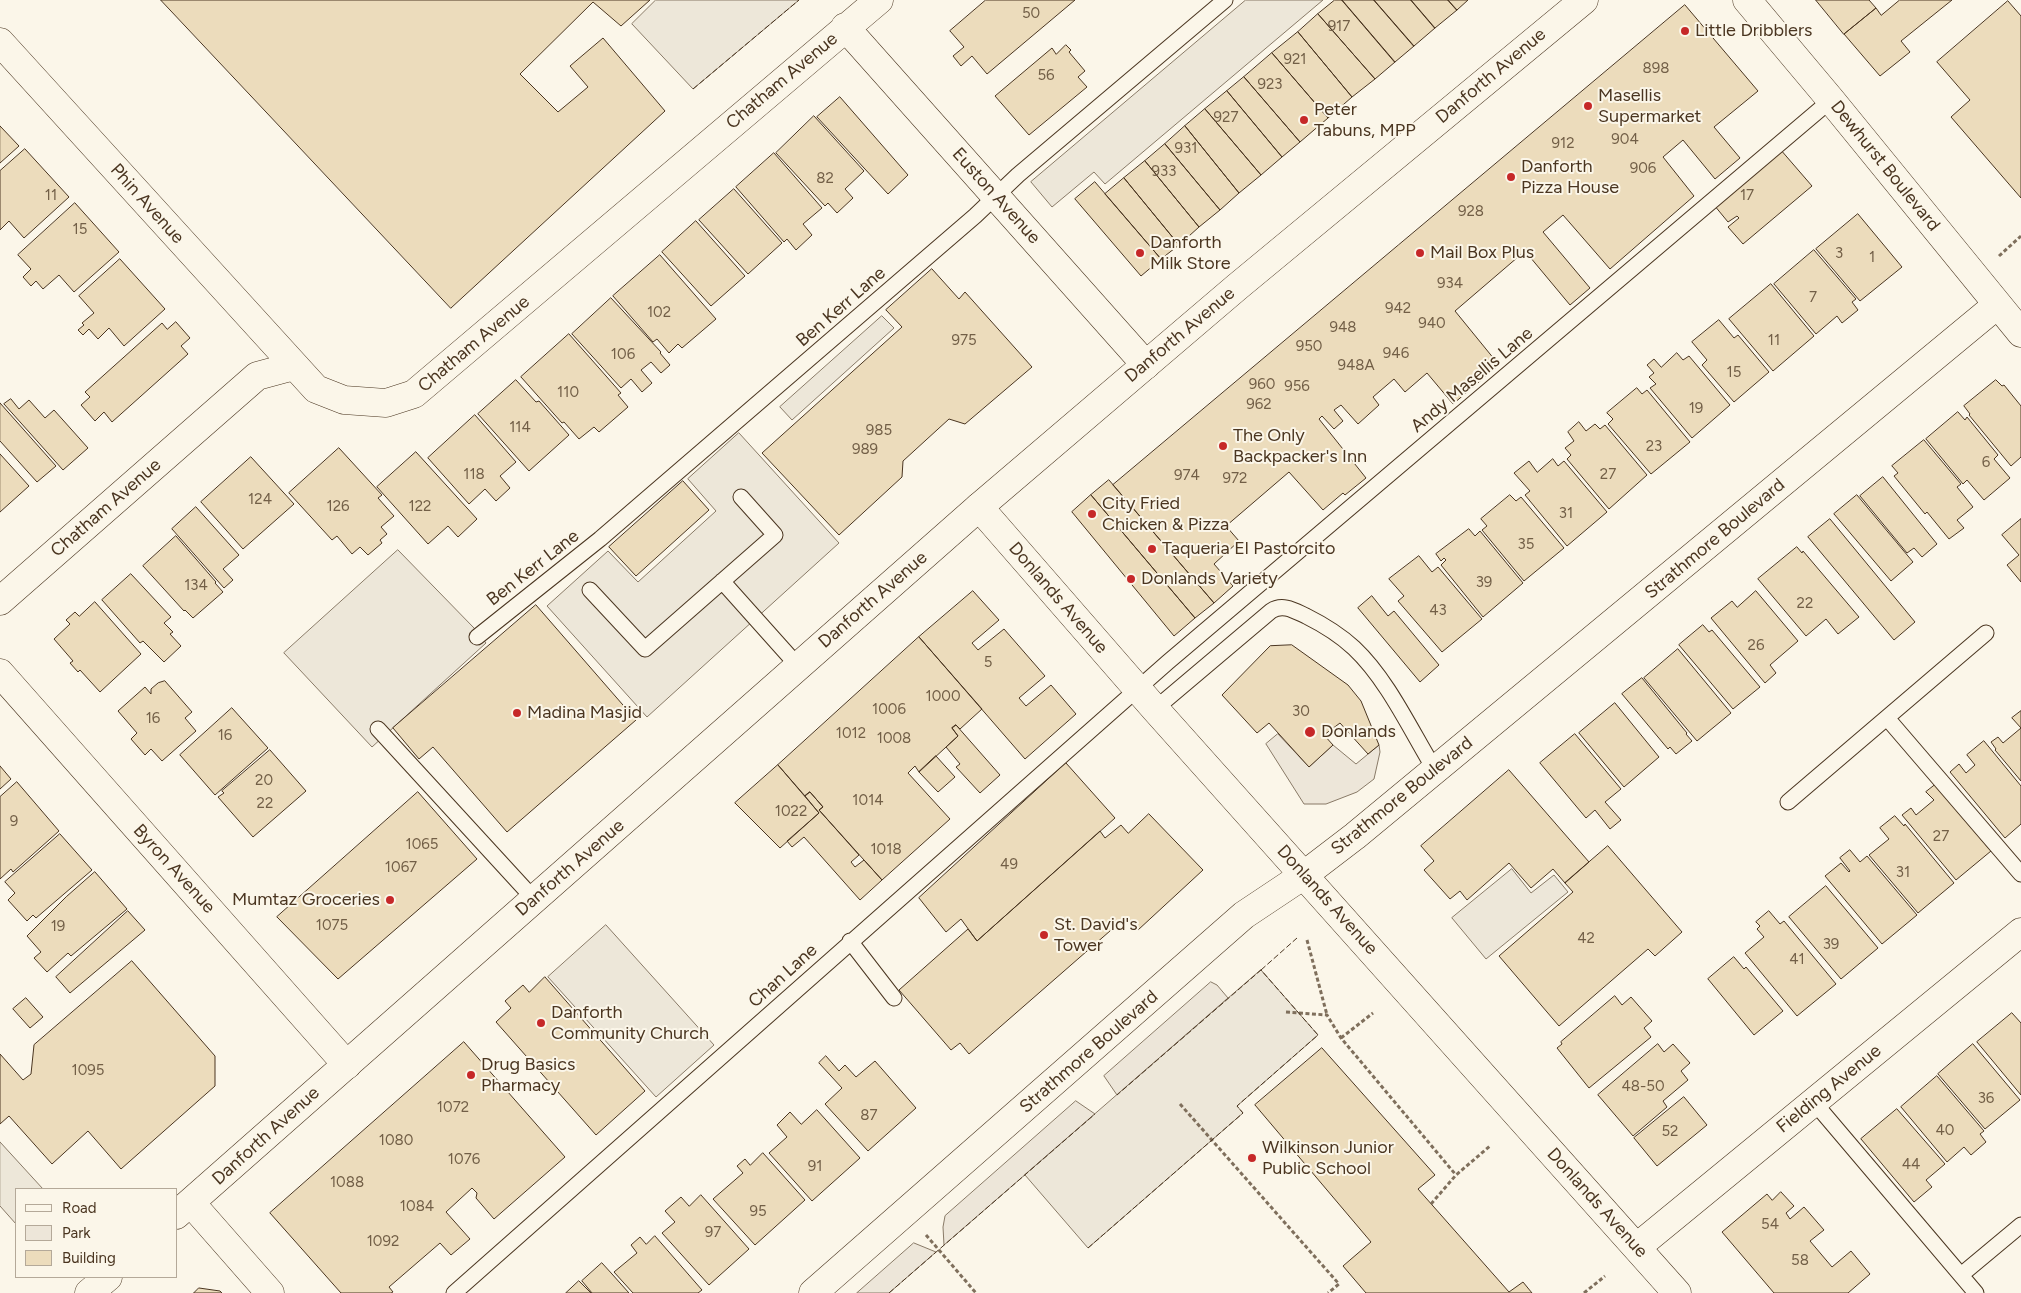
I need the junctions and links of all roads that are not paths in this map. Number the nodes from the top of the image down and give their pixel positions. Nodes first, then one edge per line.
1 (879, 0) edge
2 (1225, 0) edge
3 (1584, 0) edge
4 (1747, 0) edge
5 (846, 27) junction
6 (0, 42) edge
7 (1831, 100) junction
8 (996, 196) junction
9 (1997, 305) junction
10 (2021, 333) edge
11 (1146, 365) junction
12 (294, 366) junction
13 (741, 497) dead end
14 (979, 507) junction
15 (722, 581) junction
16 (590, 590) dead end
17 (0, 601) edge
18 (1986, 633) dead end
19 (476, 637) dead end
20 (798, 666) junction
21 (0, 673) edge
22 (1147, 699) junction
23 (1887, 718) junction
24 (378, 729) dead end
25 (1435, 770) junction
26 (1788, 802) dead end
27 (2021, 874) edge
28 (1304, 875) junction
29 (534, 899) junction
30 (2021, 932) edge
31 (850, 941) junction
32 (894, 998) dead end
33 (347, 1065) junction
34 (1814, 1101) junction
35 (184, 1209) edge
36 (2021, 1226) edge
37 (1636, 1247) junction
38 (1962, 1275) junction
39 (107, 1278) edge
40 (90, 1293) edge
41 (270, 1293) edge
42 (454, 1293) edge
43 (813, 1293) edge
44 (1677, 1293) edge
45 (1976, 1293) edge

1 - 5 street, Chatham Avenue
2 - 8 lane, Ben Kerr Lane
3 - 11 street, Danforth Avenue
4 - 7 street, Dewhurst Boulevard
5 - 8 street, Euston Avenue
5 - 12 street, Chatham Avenue
6 - 12 street, Phin Avenue
7 - 9 street, Dewhurst Boulevard
7 - 22 lane, Andy Masellis Lane
8 - 11 street, Euston Avenue
8 - 19 lane, Ben Kerr Lane
9 - 10 street, Dewhurst Boulevard
9 - 25 street, Strathmore Boulevard
11 - 14 street, Danforth Avenue
12 - 17 street, Chatham Avenue
13 - 15 lane
14 - 20 street, Danforth Avenue
14 - 22 street, Donlands Avenue
15 - 16 lane
15 - 20 lane
18 - 23 lane
20 - 29 street, Danforth Avenue
21 - 33 street, Byron Avenue
22 - 25 lane
22 - 28 street, Donlands Avenue
22 - 31 lane, Chan Lane
23 - 26 lane
23 - 27 lane
24 - 29 lane
25 - 28 street, Strathmore Boulevard
28 - 37 street, Donlands Avenue
28 - 43 street, Strathmore Boulevard
29 - 33 street, Danforth Avenue
30 - 34 street, Fielding Avenue
31 - 32 lane
31 - 42 lane, Chan Lane
33 - 35 street, Danforth Avenue
34 - 37 street, Fielding Avenue
34 - 38 lane
35 - 41 street
36 - 38 lane
37 - 44 street, Donlands Avenue
38 - 45 lane
39 - 40 street

